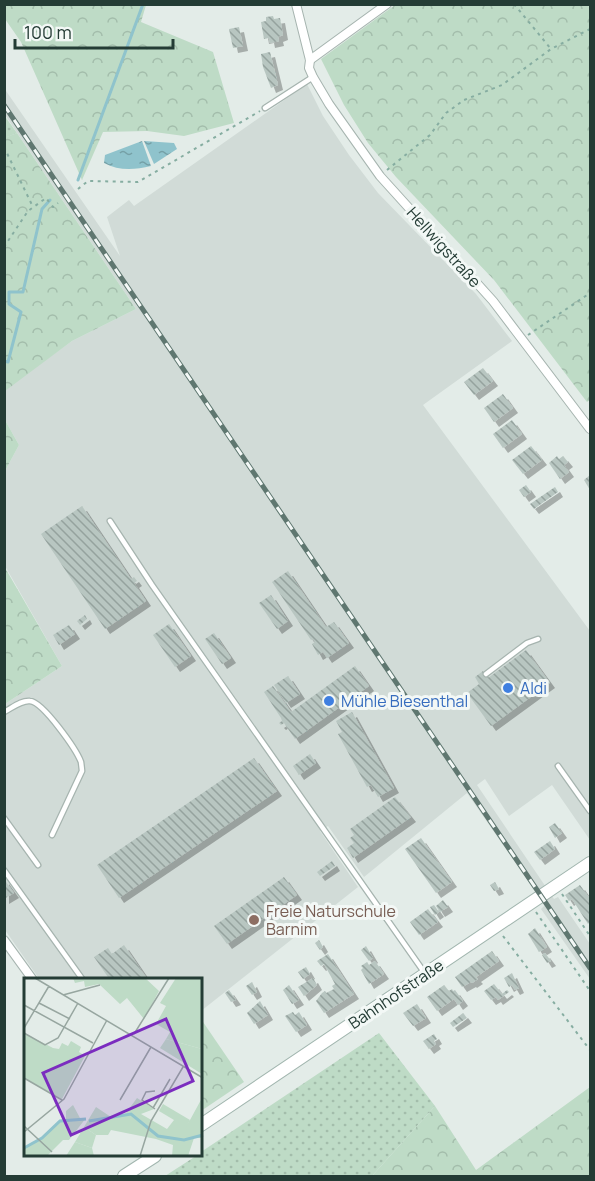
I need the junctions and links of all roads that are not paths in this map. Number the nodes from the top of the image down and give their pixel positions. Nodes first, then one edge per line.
1 (296, 4) edge
2 (387, 4) edge
3 (310, 60) junction
4 (313, 77) junction
5 (265, 108) road end
6 (591, 429) edge
7 (110, 521) dead end
8 (538, 639) dead end
9 (486, 674) dead end
10 (4, 712) edge
11 (558, 766) dead end
12 (591, 811) edge
13 (4, 818) edge
14 (52, 835) dead end
15 (38, 865) dead end
16 (589, 867) edge
17 (4, 870) edge
18 (4, 940) edge
19 (425, 975) junction
20 (32, 978) edge
21 (82, 978) edge
22 (202, 1124) edge
23 (152, 1157) edge
24 (124, 1176) edge

1 - 3 street, Hellwigstraße
2 - 3 street
3 - 4 street, Hellwigstraße
4 - 5 lane
4 - 6 street, Hellwigstraße
7 - 19 lane
8 - 9 lane
10 - 14 lane
11 - 12 lane
13 - 15 lane
16 - 19 main road, Bahnhofstraße
17 - 21 lane
18 - 20 street
19 - 22 main road, Bahnhofstraße
23 - 24 main road

